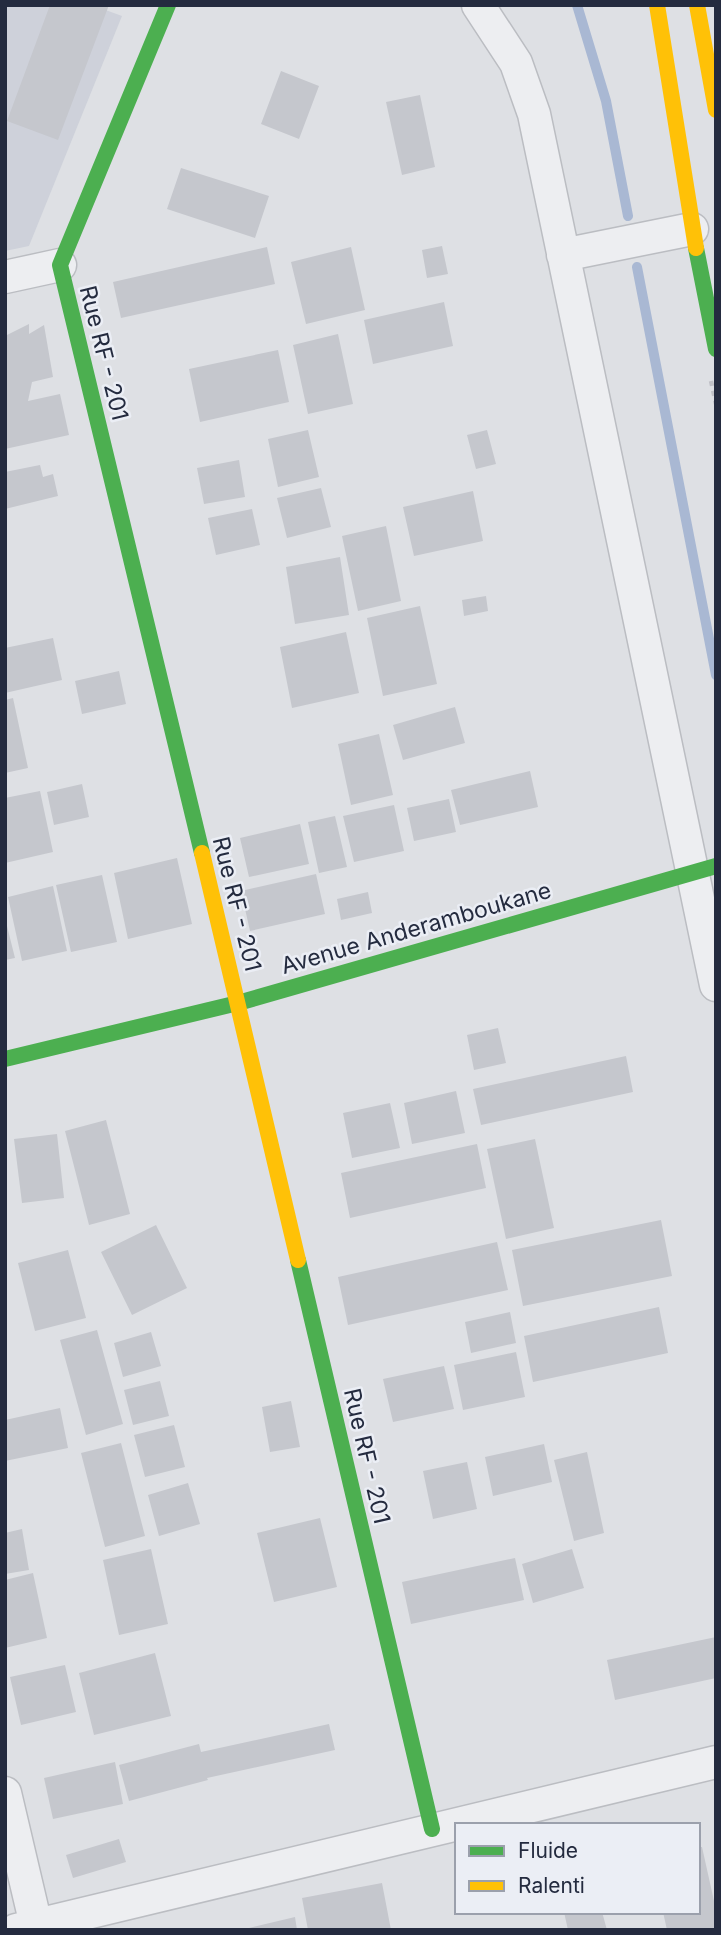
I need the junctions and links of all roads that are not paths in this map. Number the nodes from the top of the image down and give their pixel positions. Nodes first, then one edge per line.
1 (168, 5) edge
2 (478, 5) edge
3 (657, 5) edge
4 (697, 5) edge
5 (716, 110) edge
6 (692, 229) junction
7 (563, 255) junction
8 (60, 265) junction
9 (5, 277) edge
10 (716, 349) edge
11 (704, 870) edge
12 (716, 985) edge
13 (238, 1003) junction
14 (5, 1059) edge
15 (716, 1762) edge
16 (5, 1793) edge
17 (457, 1823) edge
18 (455, 1824) edge
19 (432, 1829) junction
20 (139, 1916) edge
21 (26, 1927) edge

1 - 8 street, Rue RF - 201
2 - 7 street
3 - 6 street
4 - 5 street
6 - 7 street
6 - 10 street
7 - 11 street
8 - 9 street
8 - 13 street, Rue RF - 201
11 - 12 street
11 - 13 street, Avenue Anderamboukane
13 - 14 street, Avenue Anderamboukane
13 - 19 street, Rue RF - 201
15 - 17 street
16 - 21 street
18 - 19 street
19 - 20 street
20 - 21 street

